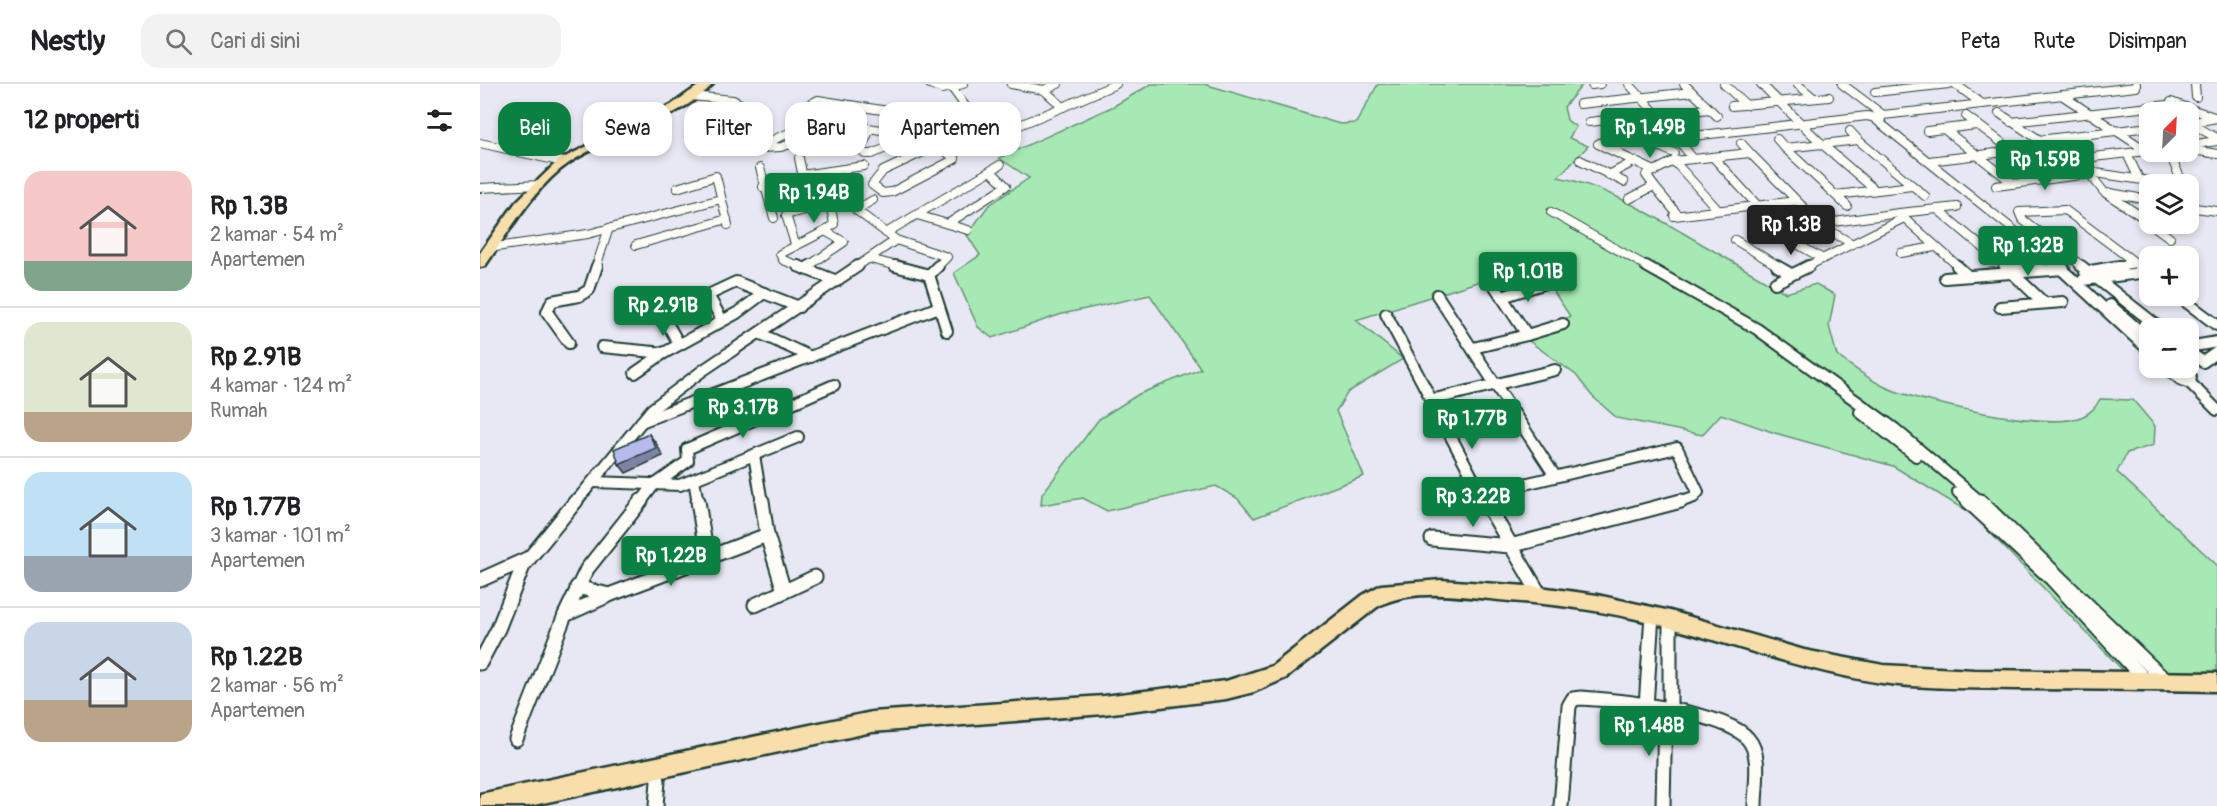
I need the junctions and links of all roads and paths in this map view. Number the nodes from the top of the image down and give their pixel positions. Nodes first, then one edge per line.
1 (708, 84) edge
2 (930, 84) edge
3 (963, 84) edge
4 (1011, 84) edge
5 (1058, 84) edge
6 (1116, 84) edge
7 (1600, 84) edge
8 (1629, 84) edge
9 (1684, 84) edge
10 (1724, 84) edge
11 (1761, 84) edge
12 (1797, 84) edge
13 (1834, 84) edge
14 (1842, 84) edge
15 (1882, 84) edge
16 (1948, 84) edge
17 (1955, 84) edge
18 (2137, 84) edge
19 (2195, 84) edge
20 (1592, 85) edge
21 (952, 88) junction
22 (1044, 90) junction
23 (1890, 90) junction
24 (1692, 92) junction
25 (1875, 92) dead end
26 (2061, 95) junction
27 (691, 96) junction
28 (1641, 97) junction
29 (1829, 97) dead end
30 (2196, 97) dead end
31 (1814, 98) junction
32 (2162, 99) dead end
33 (1780, 101) junction
34 (737, 102) edge
35 (814, 102) edge
36 (831, 102) edge
37 (962, 102) edge
38 (1979, 102) junction
39 (2171, 102) edge
40 (1580, 104) dead end
41 (1746, 105) junction
42 (1732, 106) dead end
43 (672, 107) edge
44 (1063, 107) junction
45 (2139, 108) edge
46 (1710, 109) junction
47 (2199, 112) edge
48 (1999, 113) dead end
49 (2088, 113) junction
50 (1874, 114) junction
51 (1657, 115) junction
52 (1717, 116) dead end
53 (1966, 116) dead end
54 (1632, 118) junction
55 (2199, 121) edge
56 (1589, 122) dead end
57 (1800, 122) junction
58 (2012, 122) junction
59 (1021, 124) edge
60 (1977, 125) junction
61 (2139, 128) edge
62 (2199, 128) edge
63 (867, 129) edge
64 (870, 129) junction
65 (1670, 129) junction
66 (1944, 129) junction
67 (879, 130) edge
68 (1927, 130) dead end
69 (1850, 131) dead end
70 (2115, 131) junction
71 (1691, 134) junction
72 (785, 135) edge
73 (1777, 139) dead end
74 (2217, 139) edge
75 (1858, 140) junction
76 (2038, 140) junction
77 (480, 143) edge
78 (1681, 143) junction
79 (1741, 143) dead end
80 (1822, 144) junction
81 (938, 145) joint
82 (785, 146) edge
83 (2139, 146) edge
84 (1785, 148) junction
85 (583, 151) edge
86 (879, 151) edge
87 (2013, 152) junction
88 (2139, 152) edge
89 (1619, 153) dead end
90 (1750, 153) junction
91 (2217, 154) edge
92 (1978, 156) junction
93 (1674, 157) junction
94 (1713, 157) junction
95 (799, 158) dead end
96 (2086, 158) junction
97 (2128, 158) dead end
98 (1693, 159) junction
99 (1580, 160) dead end
100 (2066, 160) junction
101 (1635, 161) junction
102 (1932, 161) junction
103 (563, 162) junction
104 (2174, 164) dead end
105 (1000, 165) dead end
106 (864, 166) dead end
107 (760, 168) dead end
108 (991, 171) junction
109 (1655, 171) junction
110 (2089, 173) junction
111 (2178, 174) edge
112 (1609, 175) junction
113 (802, 177) junction
114 (2050, 179) junction
115 (2139, 179) joint
116 (1624, 182) dead end
117 (2014, 183) junction
118 (539, 185) junction
119 (1912, 186) junction
120 (1996, 186) dead end
121 (763, 187) junction
122 (480, 188) edge
123 (677, 188) dead end
124 (1657, 189) junction
125 (1875, 190) junction
126 (2104, 192) junction
127 (1836, 195) junction
128 (1925, 196) dead end
129 (2139, 198) edge
130 (1629, 199) dead end
131 (721, 200) junction
132 (873, 200) dead end
133 (1796, 201) junction
134 (1758, 206) junction
135 (1847, 206) dead end
136 (815, 207) junction
137 (1957, 207) dead end
138 (2199, 208) edge
139 (1937, 209) junction
140 (1718, 210) junction
141 (1806, 210) dead end
142 (2217, 212) edge
143 (786, 215) junction
144 (917, 215) junction
145 (1901, 216) junction
146 (2139, 216) edge
147 (1863, 218) junction
148 (949, 224) junction
149 (1818, 224) junction
150 (609, 228) junction
151 (1880, 229) junction
152 (968, 230) dead end
153 (825, 231) junction
154 (886, 233) junction
155 (2165, 234) edge
156 (2170, 238) dead end
157 (896, 240) junction
158 (1735, 240) dead end
159 (1851, 243) junction
160 (795, 244) junction
161 (636, 245) dead end
162 (1935, 247) junction
163 (489, 249) junction
164 (1901, 253) dead end
165 (870, 258) junction
166 (1823, 259) junction
167 (480, 263) edge
168 (2136, 263) junction
169 (2139, 265) edge
170 (805, 269) junction
171 (2071, 269) junction
172 (2009, 270) junction
173 (1791, 274) junction
174 (2139, 274) edge
175 (929, 275) junction
176 (1967, 275) junction
177 (1945, 278) dead end
178 (2097, 278) junction
179 (837, 281) junction
180 (1546, 283) dead end
181 (1775, 284) dead end
182 (1494, 285) dead end
183 (764, 293) junction
184 (1437, 295) dead end
185 (709, 297) junction
186 (1502, 297) junction
187 (2063, 302) dead end
188 (2044, 303) junction
189 (2191, 306) edge
190 (799, 307) junction
191 (939, 307) junction
192 (2000, 307) dead end
193 (1386, 314) dead end
194 (2147, 318) edge
195 (722, 320) junction
196 (1563, 324) dead end
197 (2217, 325) edge
198 (2139, 330) edge
199 (947, 332) dead end
200 (759, 333) junction
201 (1527, 335) junction
202 (2139, 340) edge
203 (2217, 342) edge
204 (569, 343) dead end
205 (679, 344) junction
206 (2199, 346) edge
207 (602, 347) dead end
208 (1473, 348) junction
209 (2217, 352) edge
210 (664, 353) junction
211 (811, 357) junction
212 (2199, 359) edge
213 (1555, 370) dead end
214 (635, 373) dead end
215 (2179, 378) edge
216 (2191, 378) edge
217 (2190, 384) junction
218 (834, 385) dead end
219 (1495, 385) junction
220 (1431, 400) junction
221 (2217, 410) edge
222 (640, 423) junction
223 (798, 437) dead end
224 (754, 455) junction
225 (688, 461) junction
226 (1555, 477) junction
227 (696, 479) junction
228 (593, 482) junction
229 (653, 486) junction
230 (1482, 494) junction
231 (767, 535) junction
232 (1432, 539) dead end
233 (1510, 546) junction
234 (530, 557) junction
235 (707, 558) junction
236 (815, 577) dead end
237 (480, 580) edge
238 (577, 587) junction
239 (784, 591) junction
240 (609, 595) junction
241 (1540, 595) junction
242 (755, 605) dead end
243 (565, 615) junction
244 (1661, 617) junction
245 (480, 663) edge
246 (2145, 680) junction
247 (2166, 681) junction
248 (2217, 682) edge
249 (1646, 707) junction
250 (1668, 709) junction
251 (516, 739) dead end
252 (655, 770) junction
253 (480, 805) edge
254 (656, 806) edge
255 (1562, 806) edge
256 (1664, 806) edge
257 (1756, 806) edge

1 - 27 main road
2 - 21 street
3 - 21 street
4 - 22 street
5 - 22 street
6 - 44 street
7 - 20 street
8 - 28 street
9 - 24 street
10 - 41 street
11 - 33 street
12 - 31 street
13 - 50 street
14 - 50 street
15 - 23 street
16 - 23 street
17 - 38 street
18 - 26 street
19 - 30 street
21 - 37 street
22 - 44 street
23 - 25 street
24 - 28 street
24 - 46 street
26 - 38 street
26 - 49 street
27 - 34 street
27 - 43 main road
28 - 40 street
28 - 51 street
29 - 31 street
31 - 33 street
32 - 39 street
33 - 41 street
33 - 57 street
35 - 36 street
38 - 50 street
41 - 42 street
44 - 59 street
45 - 49 street
46 - 51 street
46 - 52 street
47 - 55 street
48 - 58 street
49 - 58 street
49 - 70 street
50 - 57 street
50 - 102 street
51 - 54 street
51 - 65 street
53 - 60 street
54 - 56 street
54 - 93 street
57 - 71 street
57 - 80 street
58 - 76 street
60 - 66 street
60 - 87 street
61 - 70 street
62 - 74 street
63 - 64 street
64 - 67 street
64 - 86 street
65 - 71 street
65 - 78 street
66 - 68 street
66 - 92 street
69 - 75 street
70 - 76 street
70 - 83 street
71 - 78 street
72 - 82 street
73 - 84 street
74 - 91 street
75 - 80 street
75 - 119 street
76 - 100 street
77 - 103 street
78 - 98 street
79 - 90 street
80 - 84 street
80 - 125 street
81 - 81 street
84 - 127 street
85 - 103 main road
87 - 92 street
87 - 114 street
88 - 96 street
89 - 101 street
90 - 94 street
90 - 133 street
92 - 102 street
92 - 117 street
93 - 98 street
93 - 109 street
93 - 140 street
94 - 98 street
94 - 134 street
95 - 113 street
96 - 100 street
96 - 110 street
97 - 115 street
99 - 112 street
100 - 110 street
101 - 109 street
101 - 112 street
102 - 171 street
103 - 118 main road
104 - 111 street
105 - 108 street
106 - 113 street
107 - 121 street
108 - 144 street
108 - 148 street
109 - 124 street
110 - 114 street
110 - 115 street
110 - 126 street
112 - 116 street
113 - 121 street
113 - 136 street
114 - 117 street
117 - 120 street
118 - 122 street
118 - 163 main road
119 - 125 street
119 - 128 street
121 - 143 street
123 - 131 street
124 - 130 street
124 - 140 street
125 - 127 street
126 - 129 street
126 - 146 street
127 - 135 street
131 - 150 street
131 - 161 street
132 - 154 street
133 - 134 street
133 - 141 street
134 - 140 street
136 - 143 street
136 - 153 street
137 - 139 street
138 - 142 street
139 - 145 street
139 - 172 street
143 - 160 street
144 - 148 street
144 - 154 street
145 - 147 street
145 - 151 street
145 - 162 street
147 - 149 street
147 - 151 street
148 - 152 street
149 - 159 street
149 - 166 street
150 - 163 street
150 - 204 street
151 - 159 street
153 - 160 street
153 - 170 street
154 - 157 street
155 - 156 street
157 - 165 street
157 - 175 street
158 - 173 street
159 - 166 street
160 - 170 street
162 - 164 street
162 - 176 street
163 - 167 main road
165 - 175 street
165 - 179 street
166 - 173 street
168 - 169 street
168 - 171 street
168 - 171 street
170 - 179 street
171 - 172 street
171 - 178 street
171 - 198 street
171 - 202 street
172 - 176 street
172 - 188 street
173 - 181 street
174 - 178 street
175 - 191 street
176 - 177 street
178 - 194 street
179 - 190 street
180 - 186 street
182 - 186 street
183 - 185 street
183 - 190 street
183 - 195 street
184 - 208 street
185 - 195 street
185 - 205 street
186 - 201 street
187 - 188 street
188 - 192 street
189 - 197 street
190 - 200 street
191 - 199 street
191 - 211 street
193 - 220 street
195 - 205 street
196 - 201 street
200 - 211 street
200 - 222 street
201 - 208 street
203 - 206 street
205 - 210 street
207 - 210 street
208 - 219 street
209 - 212 street
210 - 214 street
211 - 222 street
213 - 219 street
215 - 217 street
216 - 217 street
217 - 221 street
218 - 225 street
219 - 220 street
219 - 226 street
220 - 230 street
222 - 228 street
223 - 224 street
224 - 227 street
224 - 231 street
225 - 227 street
225 - 229 street
226 - 230 street
226 - 233 street
227 - 229 street
227 - 235 street
228 - 229 street
228 - 234 street
229 - 238 street
230 - 233 street
231 - 235 street
231 - 239 street
232 - 233 street
233 - 241 street
234 - 237 street
234 - 245 street
235 - 240 street
236 - 239 street
238 - 240 street
238 - 243 street
239 - 242 street
240 - 243 street
241 - 244 main road
241 - 252 main road
243 - 251 street
244 - 246 main road
244 - 249 street
244 - 250 street
246 - 247 main road
246 - 247 street
247 - 248 main road
249 - 250 street
249 - 255 street
250 - 256 street
250 - 257 street
252 - 253 main road
252 - 254 street

